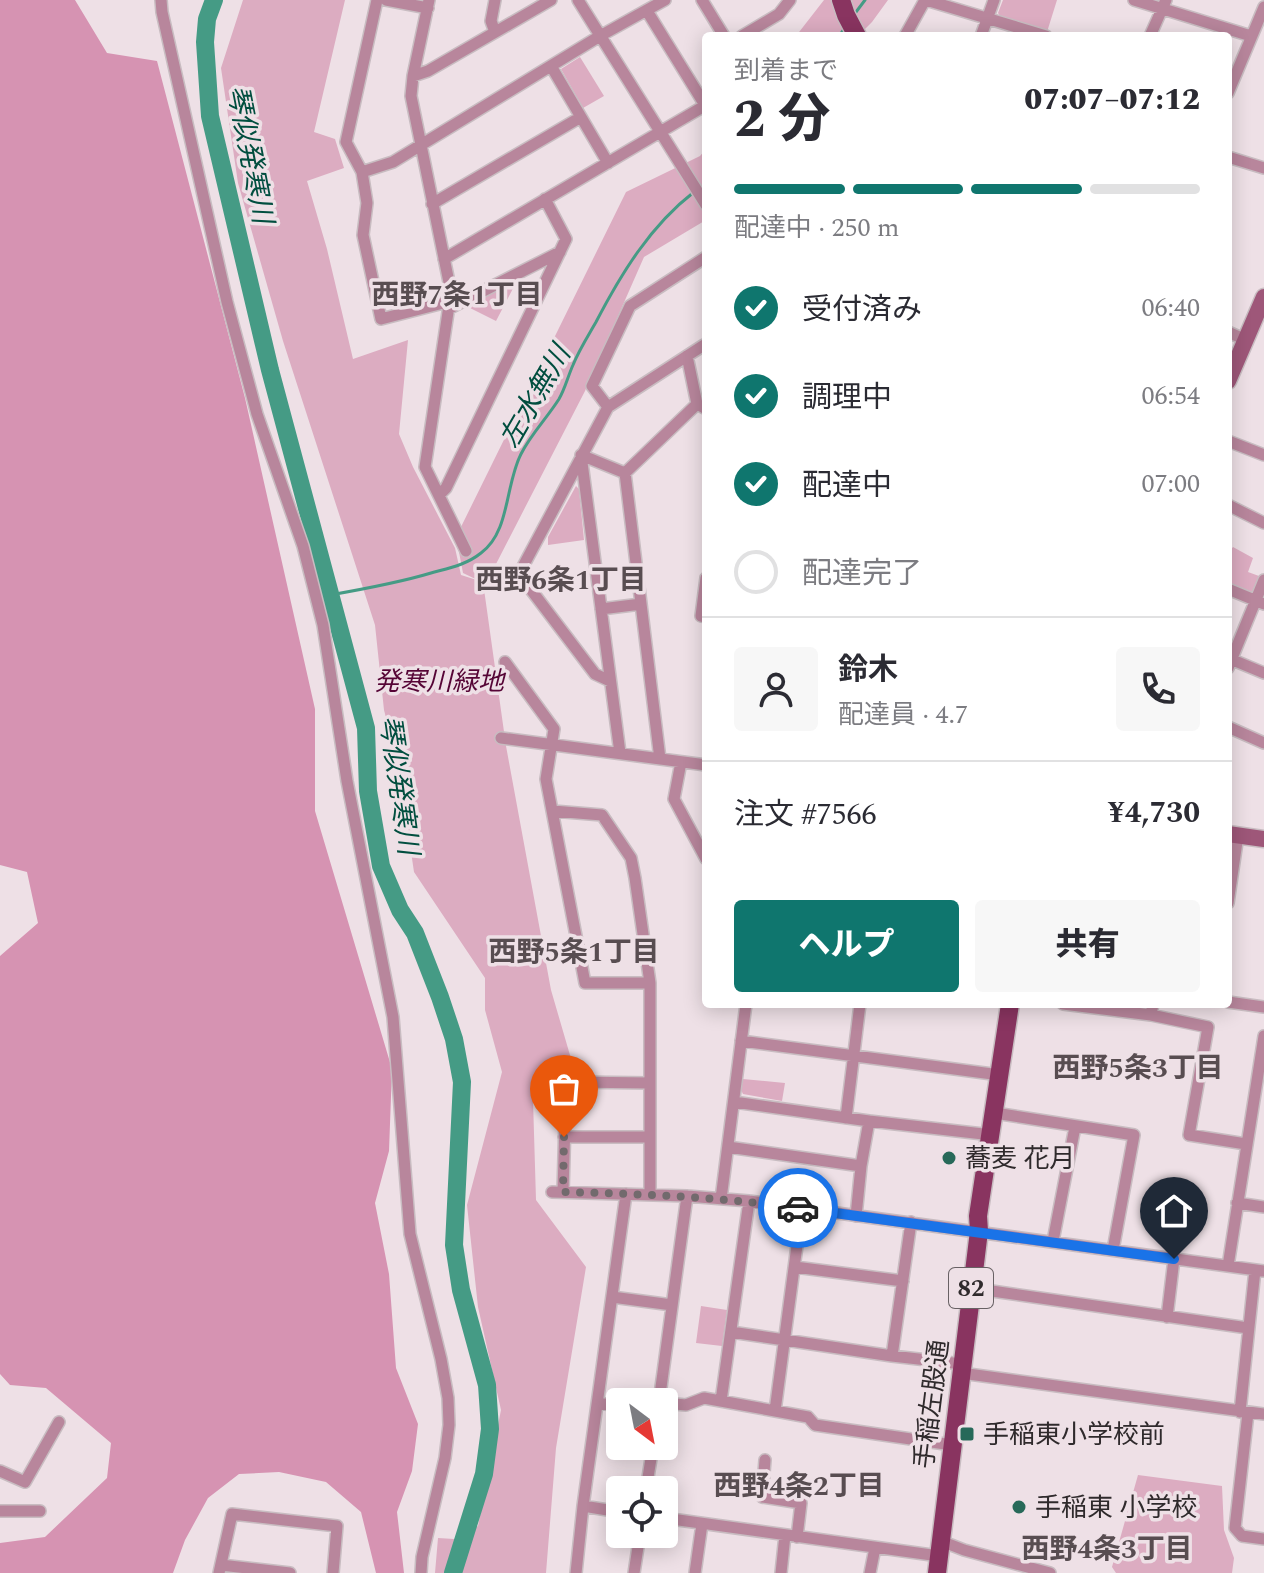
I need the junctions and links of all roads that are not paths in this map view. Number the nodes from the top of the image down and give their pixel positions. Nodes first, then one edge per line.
1 (161, 0) edge
2 (377, 0) edge
3 (386, 0) edge
4 (495, 0) edge
5 (551, 0) edge
6 (578, 0) edge
7 (665, 0) edge
8 (702, 0) edge
9 (790, 0) edge
10 (925, 0) edge
11 (994, 0) edge
12 (1134, 0) edge
13 (428, 4) edge
14 (1164, 4) edge
15 (1264, 7) edge
16 (647, 11) junction
17 (987, 18) junction
18 (495, 32) junction
19 (722, 32) edge
20 (749, 32) edge
21 (907, 32) edge
22 (982, 32) edge
23 (1033, 32) edge
24 (1152, 32) edge
25 (600, 36) junction
26 (1251, 36) junction
27 (551, 66) junction
28 (413, 76) junction
29 (1232, 82) edge
30 (702, 99) edge
31 (702, 107) edge
32 (581, 117) junction
33 (661, 132) junction
34 (421, 145) junction
35 (1232, 158) edge
36 (608, 163) junction
37 (1264, 168) edge
38 (362, 172) junction
39 (702, 198) edge
40 (545, 199) junction
41 (432, 204) junction
42 (560, 252) junction
43 (444, 259) junction
44 (702, 260) edge
45 (1264, 297) edge
46 (450, 305) junction
47 (1232, 334) edge
48 (1246, 340) junction
49 (702, 346) edge
50 (687, 356) junction
51 (1232, 372) edge
52 (702, 406) edge
53 (608, 407) junction
54 (1232, 443) edge
55 (581, 455) junction
56 (1264, 455) edge
57 (625, 473) junction
58 (439, 495) junction
59 (1232, 507) edge
60 (1264, 523) edge
61 (466, 551) dead end
62 (1264, 580) edge
63 (1232, 591) edge
64 (1260, 602) edge
65 (641, 604) junction
66 (601, 609) junction
67 (1232, 655) edge
68 (505, 662) dead end
69 (1232, 662) edge
70 (1264, 673) edge
71 (610, 681) junction
72 (1232, 729) edge
73 (501, 738) dead end
74 (1264, 743) edge
75 (552, 745) junction
76 (620, 753) junction
77 (660, 759) junction
78 (681, 762) junction
79 (702, 765) edge
80 (553, 811) junction
81 (1233, 835) edge
82 (1264, 839) edge
83 (702, 852) edge
84 (650, 983) junction
85 (1232, 1003) edge
86 (1264, 1007) edge
87 (745, 1008) edge
88 (859, 1008) edge
89 (1009, 1008) edge
90 (1152, 1009) edge
91 (1264, 1036) edge
92 (741, 1041) junction
93 (853, 1056) junction
94 (1000, 1075) junction
95 (650, 1083) junction
96 (734, 1102) junction
97 (995, 1113) junction
98 (846, 1118) junction
99 (869, 1121) junction
100 (1075, 1127) junction
101 (992, 1135) junction
102 (564, 1137) junction
103 (650, 1137) junction
104 (1246, 1144) junction
105 (728, 1147) junction
106 (861, 1166) junction
107 (626, 1194) junction
108 (650, 1195) junction
109 (687, 1196) junction
110 (721, 1199) junction
111 (749, 1201) junction
112 (1237, 1203) junction
113 (1264, 1207) edge
114 (802, 1208) junction
115 (856, 1216) junction
116 (911, 1222) junction
117 (979, 1231) junction
118 (1053, 1241) junction
119 (1113, 1250) junction
120 (1174, 1259) junction
121 (1228, 1266) junction
122 (795, 1267) junction
123 (1260, 1271) edge
124 (903, 1281) junction
125 (971, 1288) junction
126 (612, 1297) junction
127 (672, 1305) junction
128 (1167, 1317) junction
129 (1248, 1328) junction
130 (731, 1332) junction
131 (786, 1340) junction
132 (892, 1356) junction
133 (962, 1368) junction
134 (663, 1388) edge
135 (721, 1401) junction
136 (598, 1403) junction
137 (606, 1404) edge
138 (678, 1404) edge
139 (775, 1411) junction
140 (1244, 1412) junction
141 (1264, 1414) edge
142 (59, 1422) dead end
143 (952, 1445) junction
144 (765, 1460) dead end
145 (0, 1472) edge
146 (583, 1506) junction
147 (606, 1510) edge
148 (0, 1511) edge
149 (40, 1511) dead end
150 (678, 1520) edge
151 (702, 1524) junction
152 (791, 1536) junction
153 (1264, 1539) edge
154 (638, 1548) edge
155 (875, 1548) junction
156 (939, 1557) edge
157 (220, 1569) edge
158 (290, 1573) edge
159 (333, 1573) edge
160 (421, 1573) edge
161 (576, 1573) edge
162 (634, 1573) edge
163 (695, 1573) edge
164 (781, 1573) edge
165 (870, 1573) edge
166 (1050, 1573) edge

1 - 160 street
2 - 38 street
3 - 13 street
4 - 18 street
5 - 18 street
6 - 25 street
7 - 16 street
8 - 19 street
9 - 20 street
10 - 17 street
10 - 21 street
11 - 17 street
12 - 14 street
13 - 28 street
14 - 24 street
14 - 26 street
15 - 26 street
16 - 25 street
16 - 30 street
17 - 22 street
17 - 23 street
18 - 28 street
25 - 27 street
25 - 33 street
26 - 29 street
27 - 32 street
27 - 34 street
28 - 34 street
31 - 33 street
32 - 36 street
32 - 41 street
33 - 36 street
33 - 39 street
34 - 38 street
34 - 41 street
35 - 37 street
36 - 40 street
38 - 46 street
40 - 42 street
40 - 43 street
41 - 43 street
42 - 46 street
42 - 58 street
43 - 46 street
44 - 53 street
45 - 48 street
46 - 58 street
47 - 48 street
48 - 51 street
49 - 50 street
50 - 52 street
50 - 53 street
52 - 57 street
53 - 55 street
54 - 56 street
55 - 57 street
55 - 66 street
55 - 71 street
57 - 65 street
58 - 61 street
59 - 60 street
62 - 64 street
63 - 64 street
64 - 67 street
65 - 66 street
65 - 77 street
66 - 71 street
68 - 75 street
69 - 70 street
71 - 76 street
72 - 74 street
73 - 75 street
75 - 76 street
75 - 80 street
76 - 77 street
77 - 78 street
78 - 79 street
78 - 83 street
80 - 84 street
80 - 84 street
81 - 82 street
84 - 95 street
85 - 86 street
87 - 92 street
88 - 93 street
89 - 94 main road, 手稲左股通 / 82
90 - 104 street
91 - 104 street
92 - 93 street
92 - 96 street
93 - 94 street
93 - 98 street
94 - 97 main road, 手稲左股通 / 82
95 - 102 street
95 - 103 street
96 - 98 street
96 - 105 street
97 - 100 street
97 - 101 main road, 手稲左股通 / 82
98 - 99 street
99 - 101 street
99 - 106 street
100 - 118 street
100 - 119 street
101 - 117 main road, 手稲左股通 / 82
102 - 103 street
102 - 107 street
103 - 108 street
104 - 112 street
105 - 106 street
105 - 110 street
106 - 115 street
107 - 108 street
107 - 126 street
108 - 109 street
109 - 110 street
109 - 127 street
110 - 111 street
111 - 114 street
111 - 130 street
112 - 113 street
112 - 121 street
114 - 115 street
114 - 122 street
115 - 116 street
116 - 117 street
116 - 124 street
117 - 118 street
117 - 125 main road, 手稲左股通 / 82
118 - 119 street
119 - 120 street
120 - 121 street
120 - 128 street
121 - 123 street
122 - 124 street
122 - 131 street
123 - 129 street
124 - 132 street
125 - 128 street
125 - 133 main road, 手稲左股通 / 82
126 - 127 street
126 - 136 street
127 - 134 street
128 - 129 street
129 - 140 street
130 - 131 street
130 - 135 street
131 - 132 street
131 - 139 street
132 - 133 street
133 - 140 street
133 - 143 main road, 手稲左股通 / 82
135 - 138 street
135 - 139 street
136 - 137 street
136 - 146 street
139 - 143 street
140 - 141 street
140 - 153 street
142 - 145 street
143 - 156 main road, 手稲左股通 / 82
144 - 152 street
146 - 147 street
146 - 161 street
148 - 149 street
150 - 151 street
151 - 152 street
151 - 163 street
152 - 155 street
152 - 164 street
154 - 162 street
155 - 156 street
155 - 165 street
156 - 166 street
157 - 158 street
157 - 159 street

